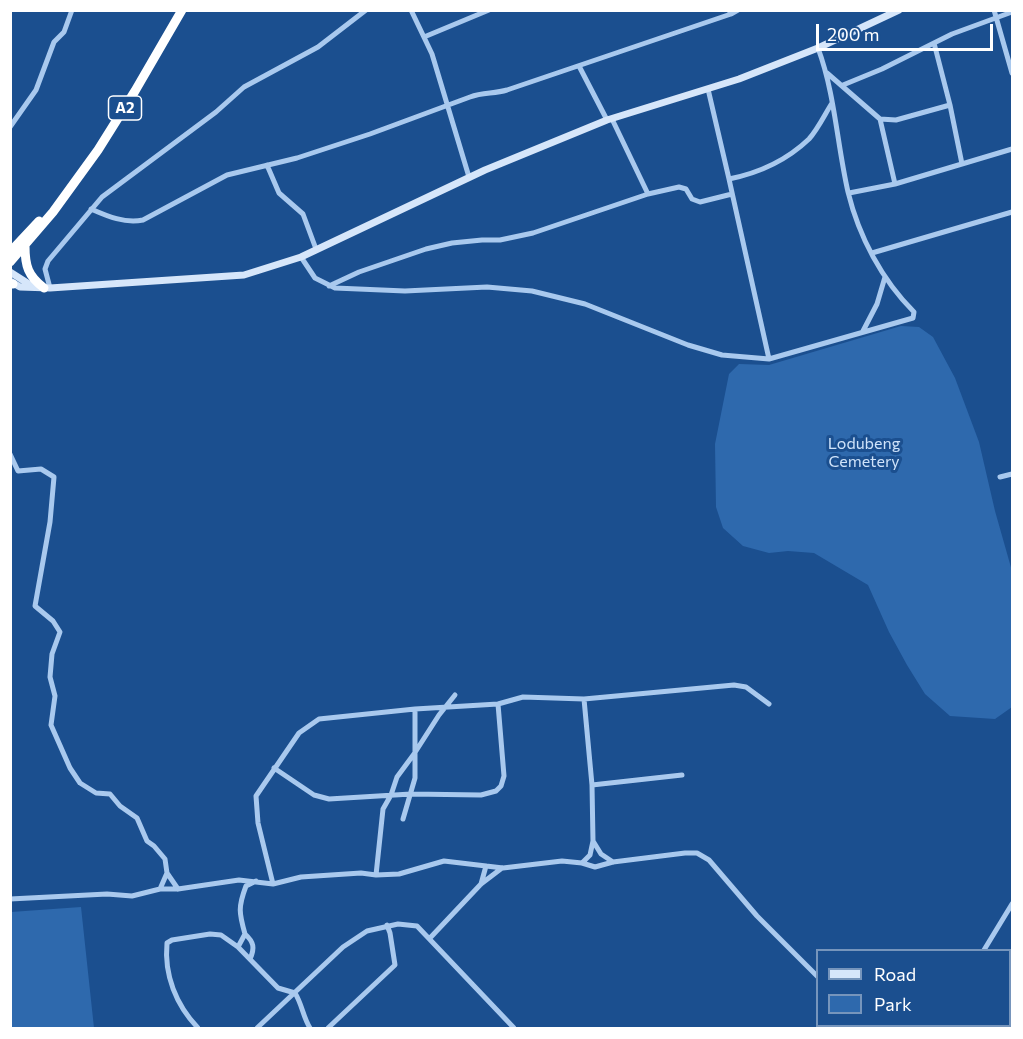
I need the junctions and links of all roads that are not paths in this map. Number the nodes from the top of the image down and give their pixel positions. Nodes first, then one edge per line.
1 (72, 10) edge
2 (182, 10) edge
3 (366, 10) edge
4 (411, 10) edge
5 (489, 10) edge
6 (738, 10) edge
7 (898, 10) edge
8 (730, 12) edge
9 (1012, 12) edge
10 (995, 14) edge
11 (424, 37) junction
12 (934, 43) junction
13 (818, 48) junction
14 (579, 66) junction
15 (827, 73) junction
16 (1012, 73) edge
17 (843, 85) junction
18 (708, 89) junction
19 (832, 103) junction
20 (448, 105) junction
21 (950, 105) junction
22 (880, 119) junction
23 (610, 120) junction
24 (10, 128) edge
25 (1012, 149) edge
26 (962, 164) junction
27 (267, 165) junction
28 (469, 177) junction
29 (729, 178) junction
30 (895, 184) junction
31 (849, 193) junction
32 (648, 194) junction
33 (732, 194) junction
34 (59, 201) junction
35 (91, 210) junction
36 (1012, 212) edge
37 (25, 246) junction
38 (316, 249) junction
39 (10, 252) edge
40 (872, 253) junction
41 (301, 257) junction
42 (10, 262) edge
43 (10, 272) edge
44 (885, 277) junction
45 (11, 283) edge
46 (329, 286) junction
47 (44, 288) junction
48 (863, 331) junction
49 (769, 359) junction
50 (10, 454) edge
51 (1012, 474) edge
52 (1000, 477) dead end
53 (455, 695) dead end
54 (584, 699) junction
55 (498, 704) junction
56 (769, 704) dead end
57 (445, 707) junction
58 (416, 709) junction
59 (414, 754) junction
60 (274, 768) junction
61 (682, 775) dead end
62 (592, 785) junction
63 (411, 794) junction
64 (391, 795) junction
65 (403, 819) dead end
66 (593, 841) junction
67 (613, 862) junction
68 (582, 863) junction
69 (486, 866) junction
70 (503, 868) junction
71 (167, 873) junction
72 (376, 875) junction
73 (239, 880) junction
74 (257, 881) junction
75 (273, 884) junction
76 (481, 884) junction
77 (246, 886) junction
78 (160, 889) junction
79 (178, 889) junction
80 (10, 899) edge
81 (1012, 904) edge
82 (387, 926) junction
83 (245, 934) junction
84 (430, 938) junction
85 (238, 948) junction
86 (985, 949) edge
87 (250, 959) junction
88 (816, 975) edge
89 (295, 993) junction
90 (198, 1029) edge
91 (257, 1029) edge
92 (310, 1029) edge
93 (328, 1029) edge
94 (514, 1029) edge

1 - 24 street
2 - 34 highway, A2
3 - 35 street
4 - 11 street
5 - 11 street
6 - 8 street
7 - 13 street
8 - 14 street
9 - 10 street
10 - 12 street
10 - 16 street
11 - 20 street
12 - 17 street
12 - 21 street
13 - 15 street
13 - 18 street
14 - 20 street
14 - 23 street
15 - 17 street
15 - 19 street
17 - 22 street
18 - 23 street
18 - 29 street
19 - 29 street
19 - 31 street
20 - 27 street
20 - 28 street
21 - 22 street
21 - 26 street
22 - 30 street
23 - 28 street
23 - 32 street
25 - 26 street
26 - 30 street
27 - 35 street
27 - 38 street
28 - 38 street
29 - 33 street
30 - 31 street
31 - 40 street
32 - 33 street
32 - 46 street
33 - 49 street
34 - 37 highway, A2
34 - 39 highway, A2
35 - 47 street
36 - 40 street
37 - 42 highway, A2
37 - 47 highway
38 - 41 street
40 - 44 street
41 - 46 street
41 - 47 street
43 - 47 street
44 - 48 street
44 - 48 street
45 - 47 street
46 - 49 street
48 - 49 street
50 - 71 street
51 - 52 street
53 - 57 street
54 - 55 street
54 - 56 street
54 - 62 street
55 - 57 street
55 - 63 street
57 - 58 street
57 - 59 street
58 - 59 street
58 - 60 street
59 - 63 street
59 - 64 street
60 - 64 street
60 - 75 street
61 - 62 street
62 - 66 street
63 - 64 street
63 - 65 street
64 - 72 street
66 - 67 street
66 - 68 street
67 - 68 street
67 - 88 street
68 - 70 street
69 - 70 street
69 - 72 street
69 - 76 street
70 - 76 street
71 - 78 street
71 - 79 street
72 - 75 street
73 - 74 street
73 - 77 street
73 - 79 street
74 - 75 street
74 - 77 street
76 - 84 street
77 - 83 street
78 - 79 street
78 - 80 street
81 - 86 street
82 - 84 street
82 - 89 street
82 - 93 street
83 - 85 street
83 - 87 street
84 - 94 street
85 - 87 street
85 - 90 street
87 - 89 street
89 - 91 street
89 - 92 street

